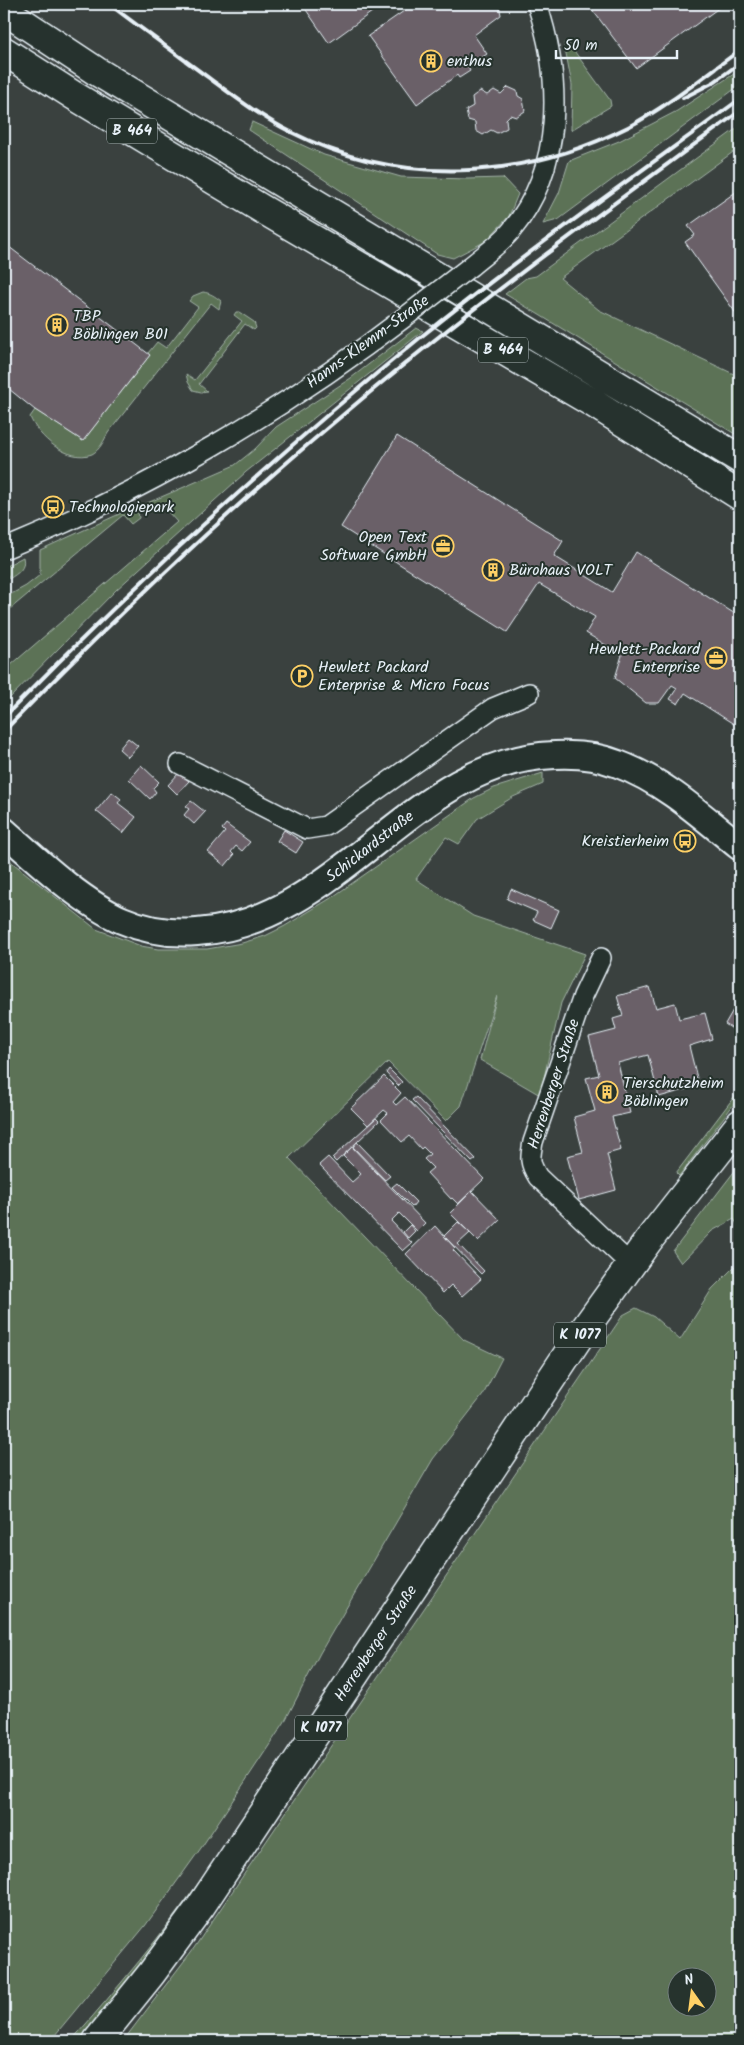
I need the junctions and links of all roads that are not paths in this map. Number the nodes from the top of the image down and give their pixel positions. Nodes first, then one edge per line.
1 (537, 4) edge
2 (4, 10) edge
3 (4, 51) edge
4 (740, 459) edge
5 (740, 496) edge
6 (4, 549) edge
7 (529, 693) dead end
8 (180, 764) dead end
9 (4, 831) edge
10 (740, 847) edge
11 (601, 958) dead end
12 (740, 1124) edge
13 (630, 1264) junction
14 (97, 2041) edge

1 - 6 street, Hanns-Klemm-Straße, bridge
2 - 4 main road, B 464
3 - 5 main road, B 464
7 - 8 street
9 - 10 street, Schickardstraße
11 - 13 street, Herrenberger Straße
12 - 13 main road, Herrenberger Straße / K 1077
13 - 14 main road, Herrenberger Straße / K 1077

